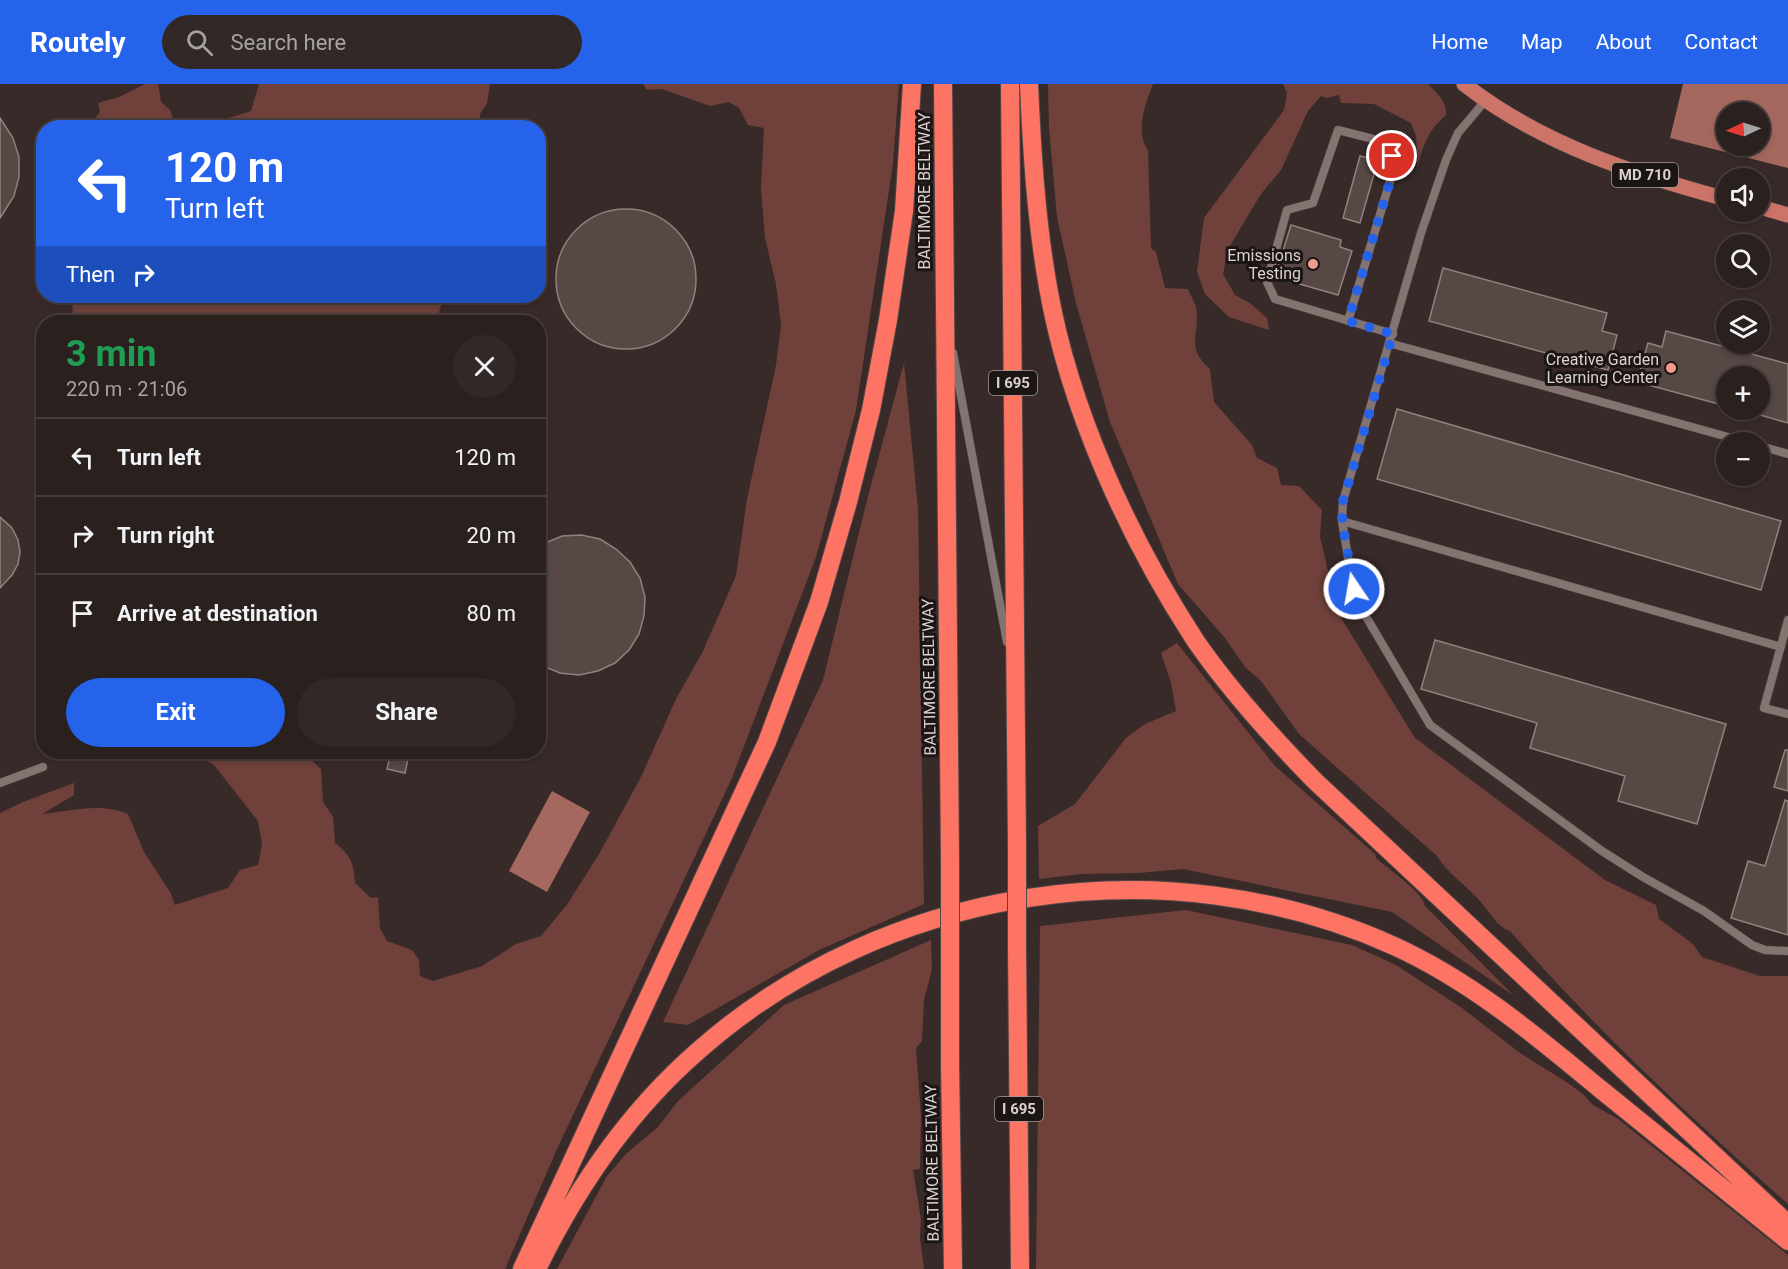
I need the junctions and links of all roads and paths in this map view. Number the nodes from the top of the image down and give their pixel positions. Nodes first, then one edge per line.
1 (912, 84) edge
2 (943, 84) edge
3 (1010, 84) edge
4 (1029, 84) edge
5 (1464, 84) edge
6 (1485, 101) junction
7 (1716, 196) edge
8 (1770, 210) edge
9 (1788, 215) edge
10 (945, 311) junction
11 (1348, 321) junction
12 (1393, 334) junction
13 (1389, 344) junction
14 (1716, 434) edge
15 (1770, 449) edge
16 (1788, 454) edge
17 (1342, 521) junction
18 (1788, 620) edge
19 (1781, 646) junction
20 (1015, 682) junction
21 (1788, 714) edge
22 (44, 768) dead end
23 (0, 783) edge
24 (1788, 951) edge
25 (1788, 1224) edge
26 (1788, 1241) edge
27 (522, 1269) edge
28 (537, 1269) edge
29 (953, 1269) edge
30 (1020, 1269) edge

1 - 27 highway
2 - 10 highway, BALTIMORE BELTWAY
3 - 20 highway, I 695
4 - 25 highway
5 - 6 main road, MD 710
6 - 7 main road, MD 710
6 - 12 lane
8 - 9 main road
10 - 20 lane
10 - 29 highway, BALTIMORE BELTWAY, bridge
11 - 11 lane
11 - 12 lane
12 - 13 lane
13 - 14 lane
13 - 17 lane
15 - 16 lane
17 - 19 lane
17 - 24 lane
18 - 19 lane
19 - 21 lane
20 - 30 highway, I 695, bridge
22 - 23 lane
26 - 28 highway

